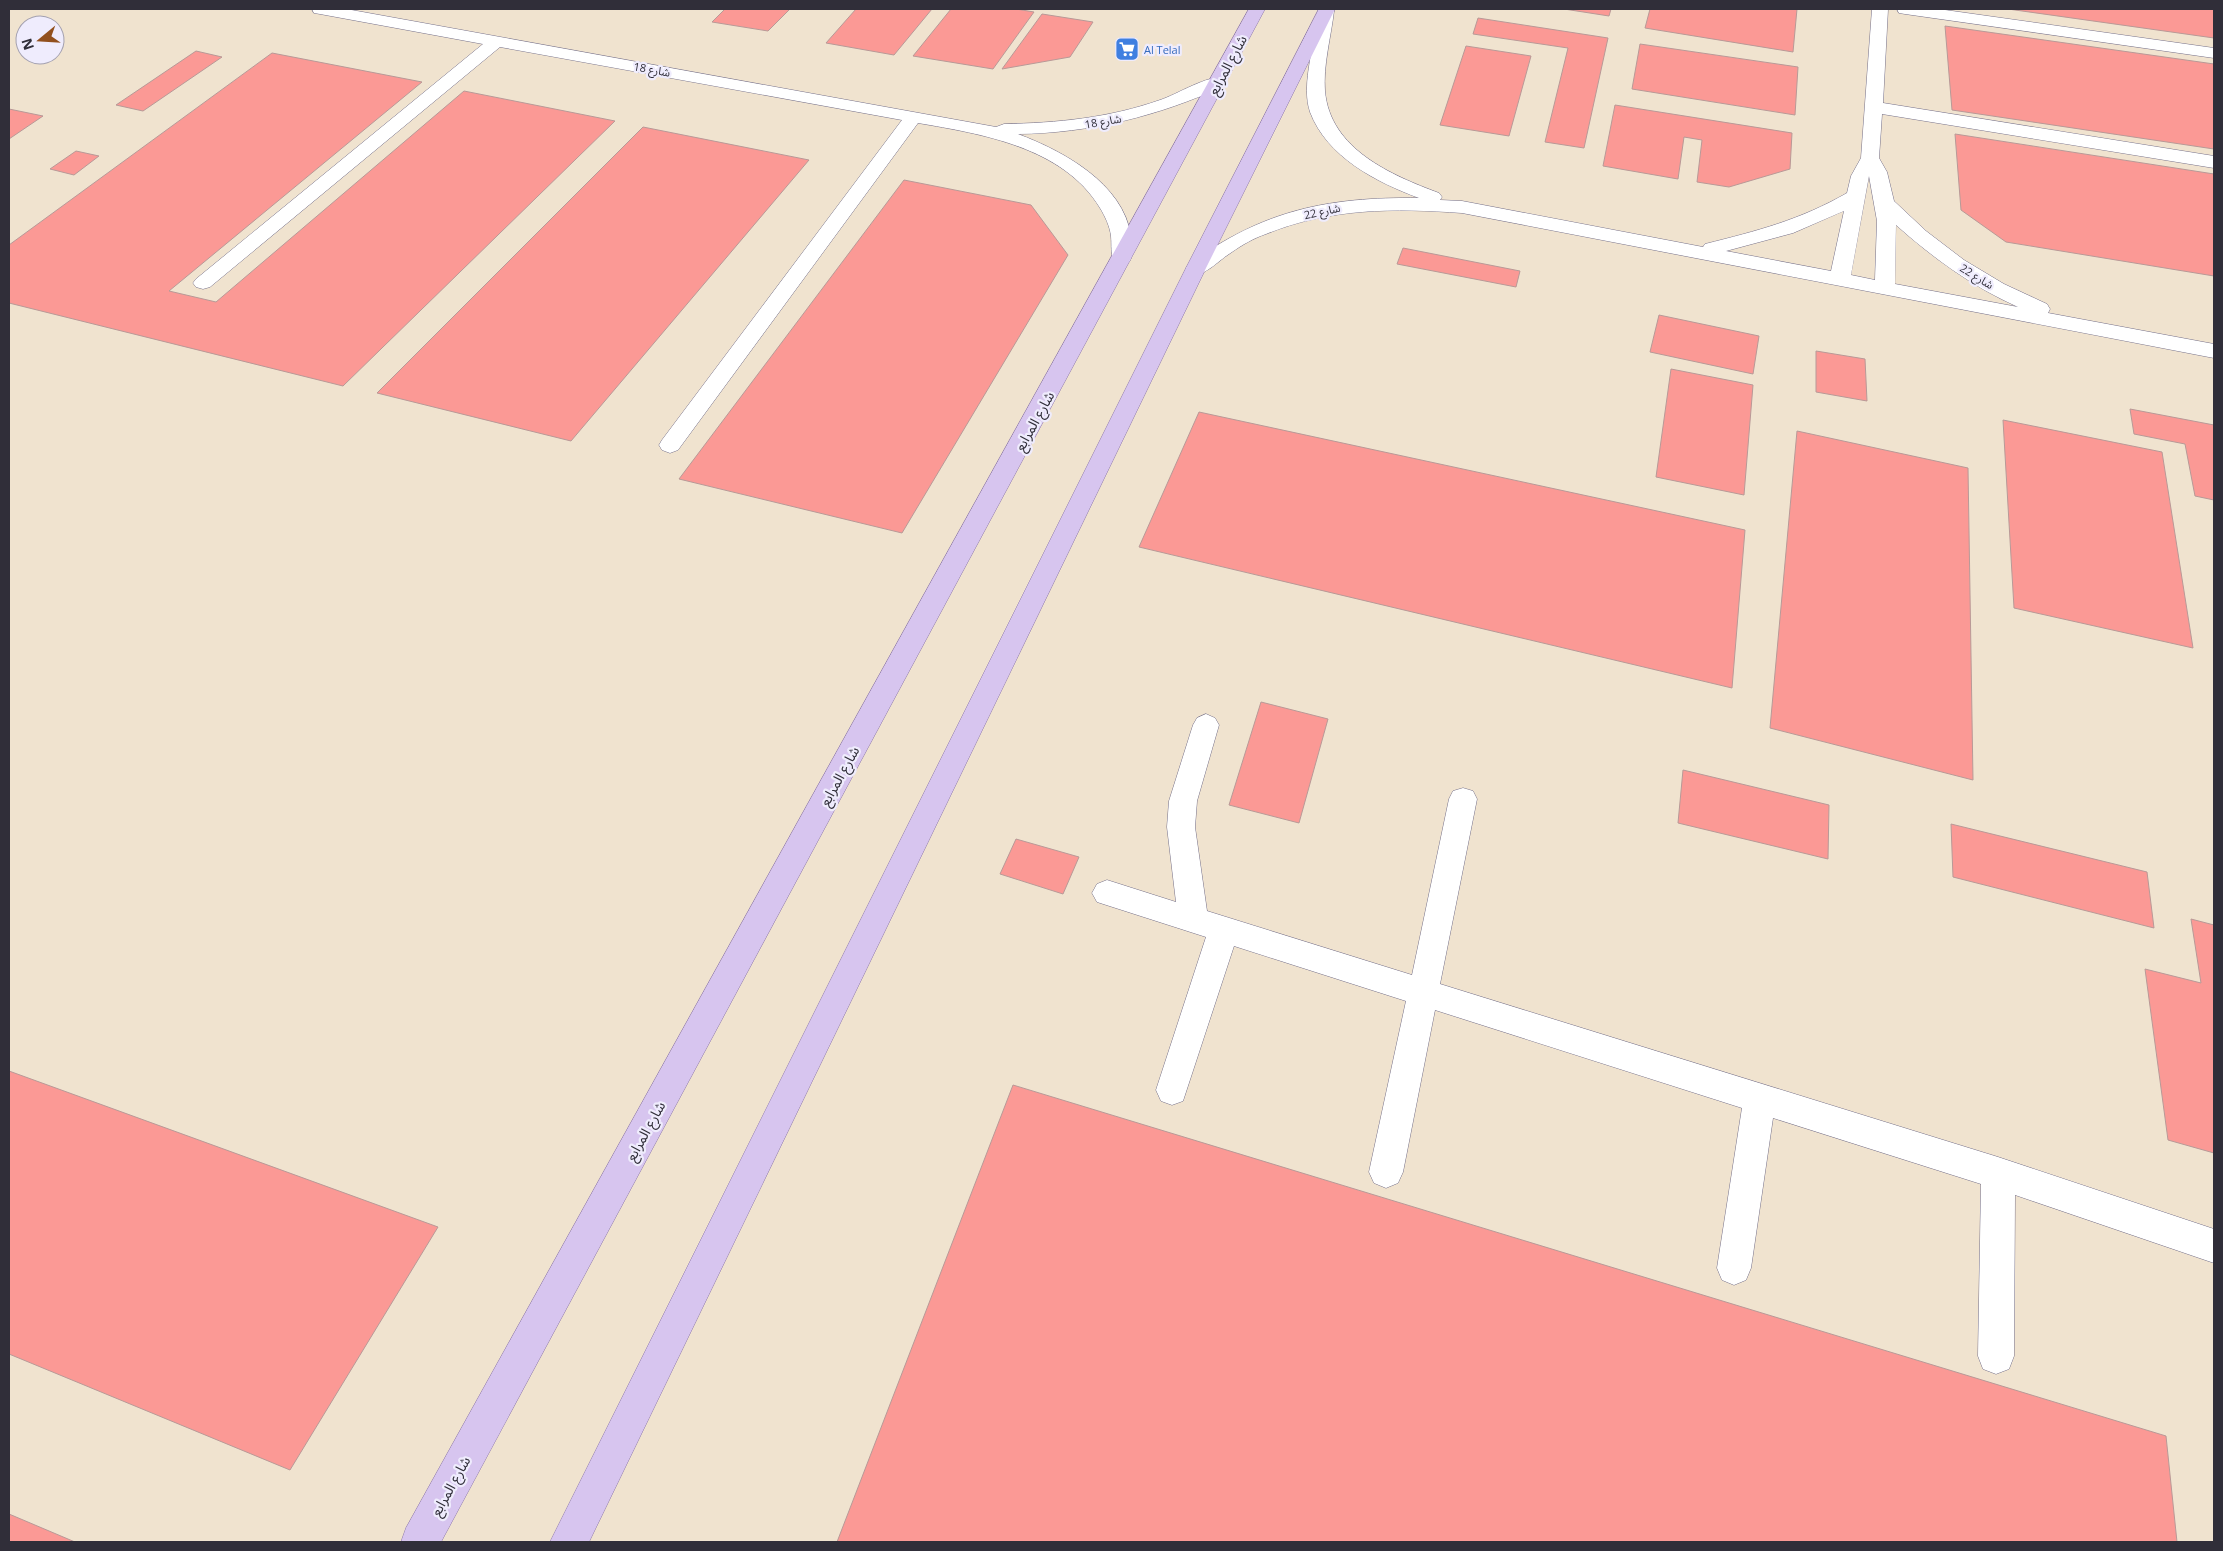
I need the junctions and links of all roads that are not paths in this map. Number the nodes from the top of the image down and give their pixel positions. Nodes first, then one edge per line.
1 (1257, 9) edge
2 (1880, 9) edge
3 (1905, 9) edge
4 (332, 10) edge
5 (1327, 10) edge
6 (497, 41) junction
7 (2214, 52) edge
8 (1218, 82) junction
9 (1874, 107) junction
10 (914, 116) junction
11 (983, 128) junction
12 (1870, 158) junction
13 (2214, 162) edge
14 (1856, 196) junction
15 (1885, 203) junction
16 (1462, 207) junction
17 (1699, 251) junction
18 (1122, 258) junction
19 (1196, 268) junction
20 (1840, 279) junction
21 (203, 283) dead end
22 (1886, 288) junction
23 (2083, 327) junction
24 (2214, 352) edge
25 (670, 445) dead end
26 (1206, 725) dead end
27 (1463, 798) dead end
28 (1107, 893) dead end
29 (1192, 920) junction
30 (1224, 929) junction
31 (1423, 993) junction
32 (1172, 1090) dead end
33 (1760, 1098) junction
34 (1386, 1172) dead end
35 (1998, 1172) junction
36 (2214, 1246) edge
37 (1734, 1268) dead end
38 (1996, 1356) dead end
39 (420, 1542) edge
40 (570, 1542) edge

1 - 8 main road, شارع المرابع
2 - 9 street
3 - 7 street
4 - 6 street, شارع 18
5 - 16 street, شارع 22
5 - 19 main road
6 - 10 street, شارع 18
6 - 21 street
8 - 11 street, شارع 18
8 - 18 main road, شارع المرابع
9 - 12 street
9 - 13 street
10 - 11 street, شارع 18
10 - 25 street
11 - 18 street, شارع 18
12 - 14 street
12 - 15 street
14 - 17 street, شارع 22
14 - 20 street
15 - 22 street
15 - 23 street, شارع 22
16 - 17 street, شارع 22
16 - 19 street, شارع 22
17 - 20 street, شارع 22
18 - 39 main road, شارع المرابع
19 - 40 main road
20 - 22 street, شارع 22
22 - 23 street, شارع 22
23 - 24 street, شارع 22
26 - 29 street
27 - 31 street
28 - 29 street
29 - 30 street
30 - 31 street
30 - 32 street
31 - 33 street
31 - 34 street
33 - 35 street
33 - 37 street
35 - 36 street
35 - 38 street

